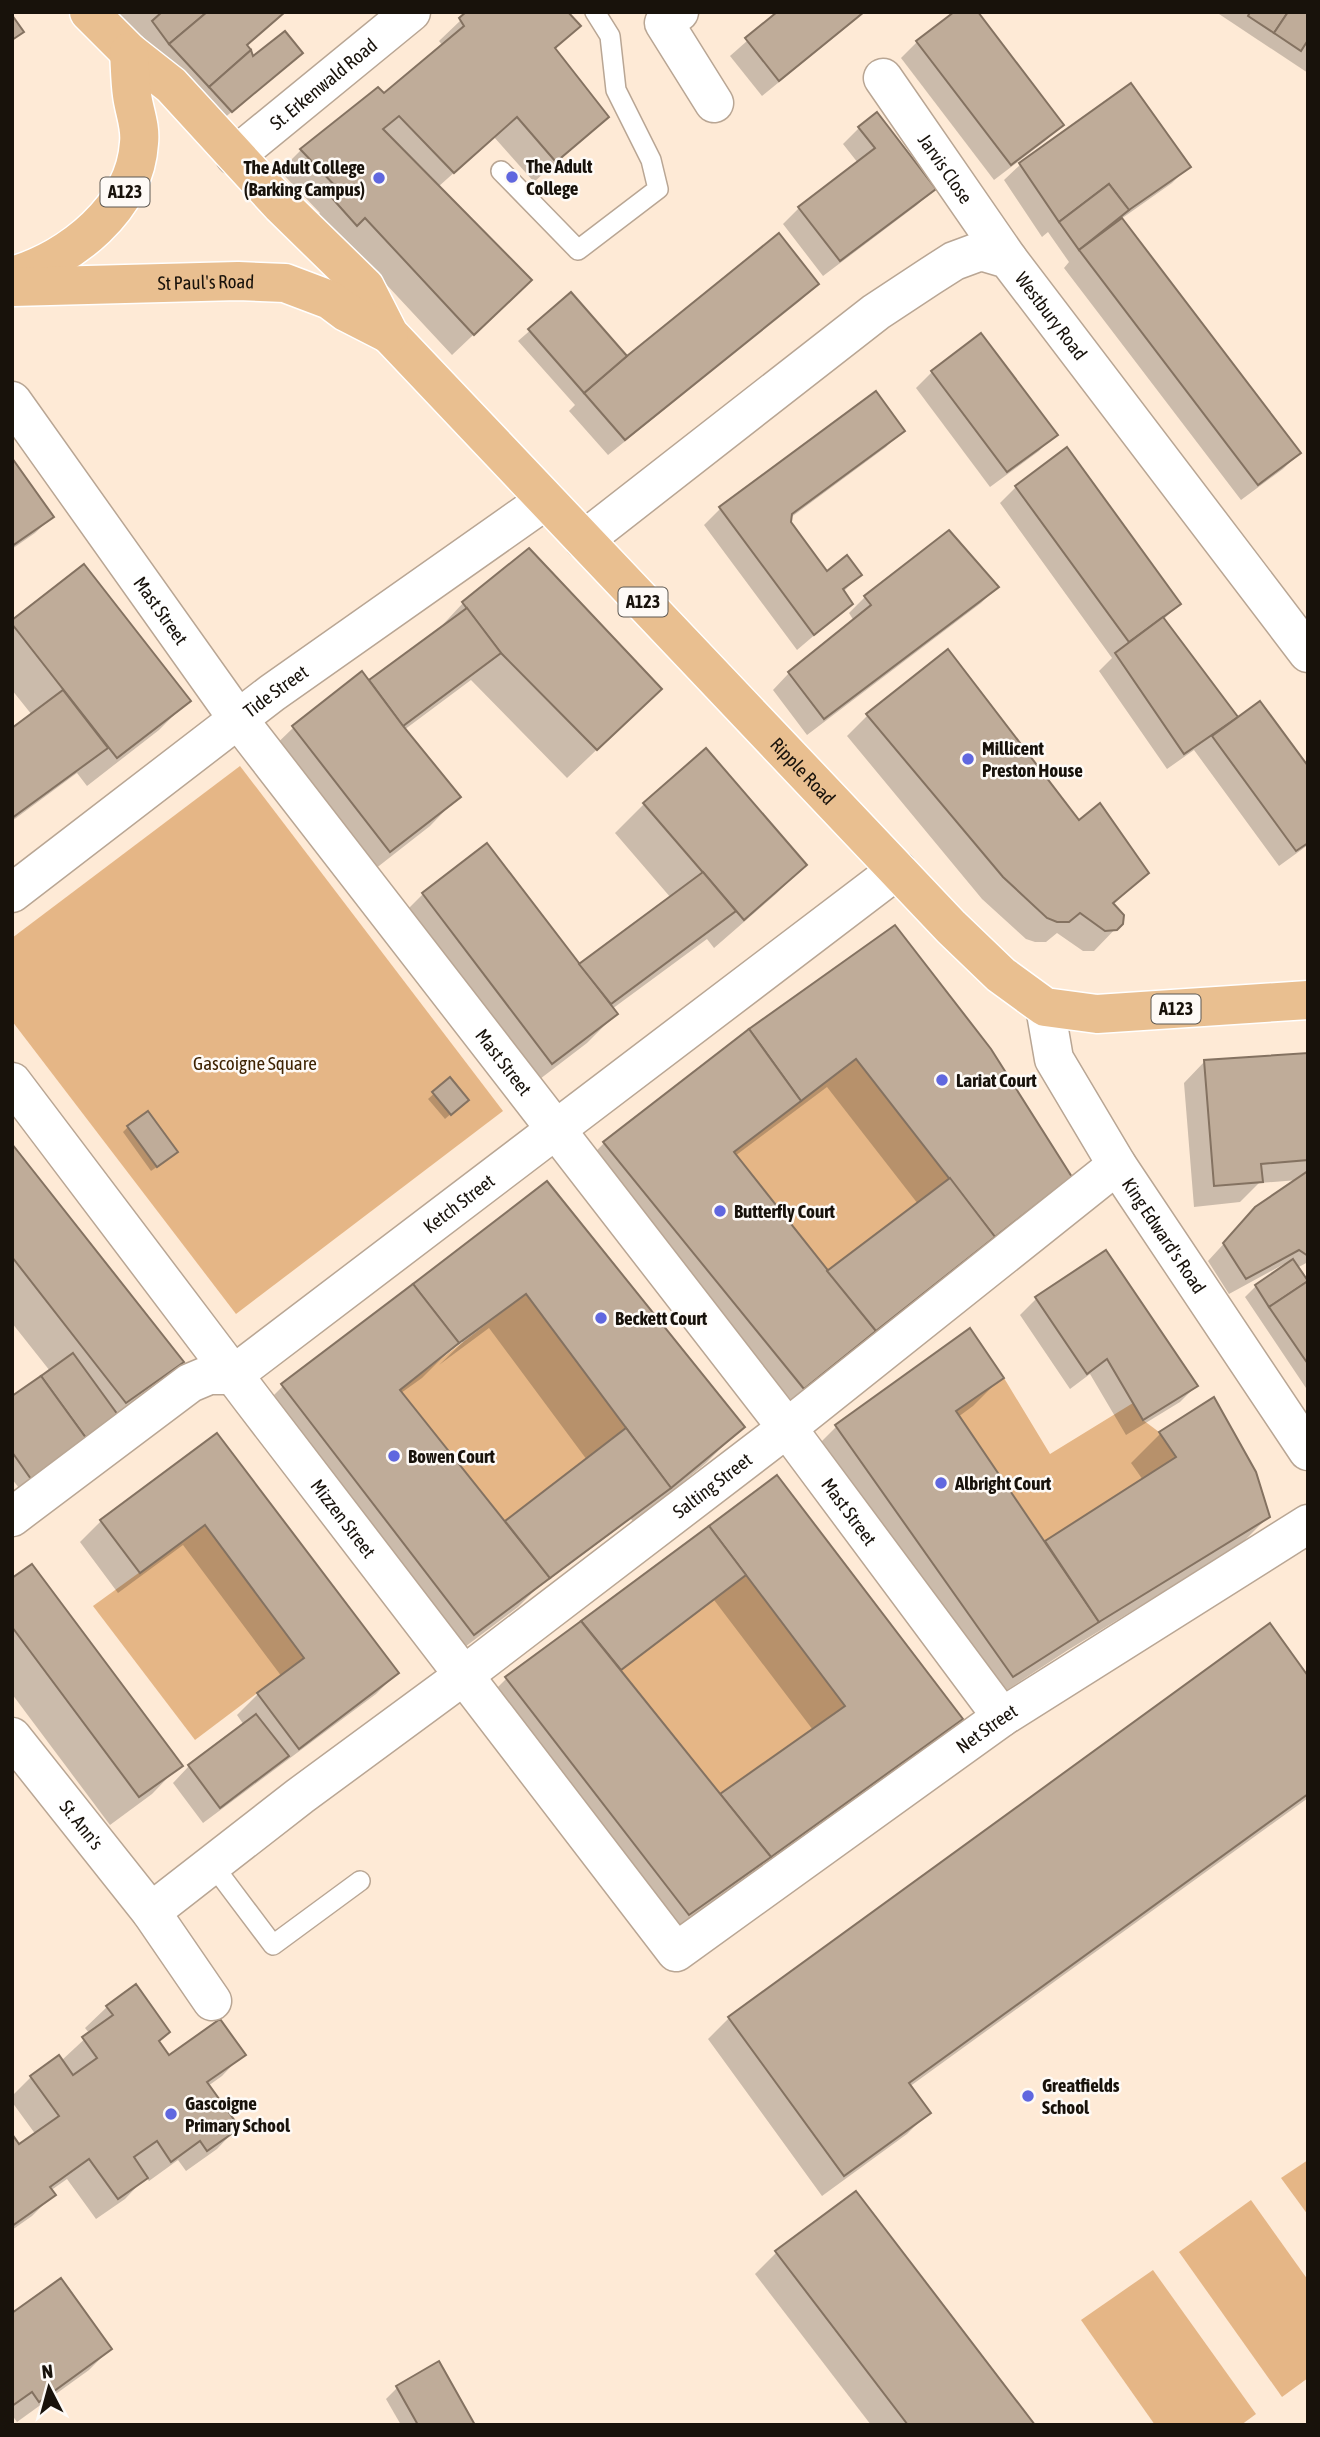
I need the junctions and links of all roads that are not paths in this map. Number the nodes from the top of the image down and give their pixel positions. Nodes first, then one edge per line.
1 (89, 12) edge
2 (411, 12) edge
3 (595, 12) edge
4 (678, 12) edge
5 (129, 52) junction
6 (883, 78) dead end
7 (714, 103) dead end
8 (235, 156) junction
9 (501, 171) dead end
10 (1008, 259) junction
11 (12, 276) edge
12 (12, 287) edge
13 (389, 334) junction
14 (12, 401) edge
15 (546, 499) junction
16 (584, 540) junction
17 (1308, 653) edge
18 (238, 719) junction
19 (897, 870) junction
20 (12, 893) edge
21 (1308, 1000) edge
22 (1045, 1007) junction
23 (12, 1082) edge
24 (555, 1128) junction
25 (1117, 1165) junction
26 (233, 1375) junction
27 (787, 1428) junction
28 (1308, 1451) edge
29 (12, 1517) edge
30 (1308, 1524) edge
31 (463, 1676) junction
32 (1002, 1717) junction
33 (12, 1737) edge
34 (212, 1864) junction
35 (360, 1881) dead end
36 (151, 1912) junction
37 (676, 1952) joint
38 (212, 2001) dead end

1 - 5 main road, A123
2 - 8 street, St. Erkenwald Road
3 - 9 lane
4 - 7 street
5 - 8 main road, A123
5 - 11 main road, A123
6 - 10 street, Jarvis Close
8 - 13 main road, A123
10 - 16 street, Westbury Road
10 - 17 street, Westbury Road
12 - 13 main road, St Paul's Road / A123
13 - 15 main road, Ripple Road / A123
14 - 18 street, Mast Street
15 - 16 main road, Ripple Road / A123
15 - 18 street, Tide Street
16 - 19 main road, Ripple Road / A123
18 - 20 street, Tide Street
18 - 24 street, Mast Street
19 - 22 main road, Ripple Road / A123
19 - 24 street, Ketch Street
21 - 22 main road, Ripple Road / A123
22 - 25 street, King Edward's Road
23 - 26 street, Mizzen Street
24 - 26 street, Ketch Street
24 - 27 street, Mast Street
25 - 27 street, Salting Street
25 - 28 street, King Edward's Road
26 - 29 street
26 - 31 street, Mizzen Street
27 - 31 street, Salting Street
27 - 32 street, Mast Street
30 - 32 street, Net Street
31 - 34 street, Salting Street
31 - 37 street, Mizzen Street
32 - 37 street, Net Street
33 - 36 street, St. Ann's
34 - 35 lane
34 - 36 street
36 - 38 street, St. Ann's

